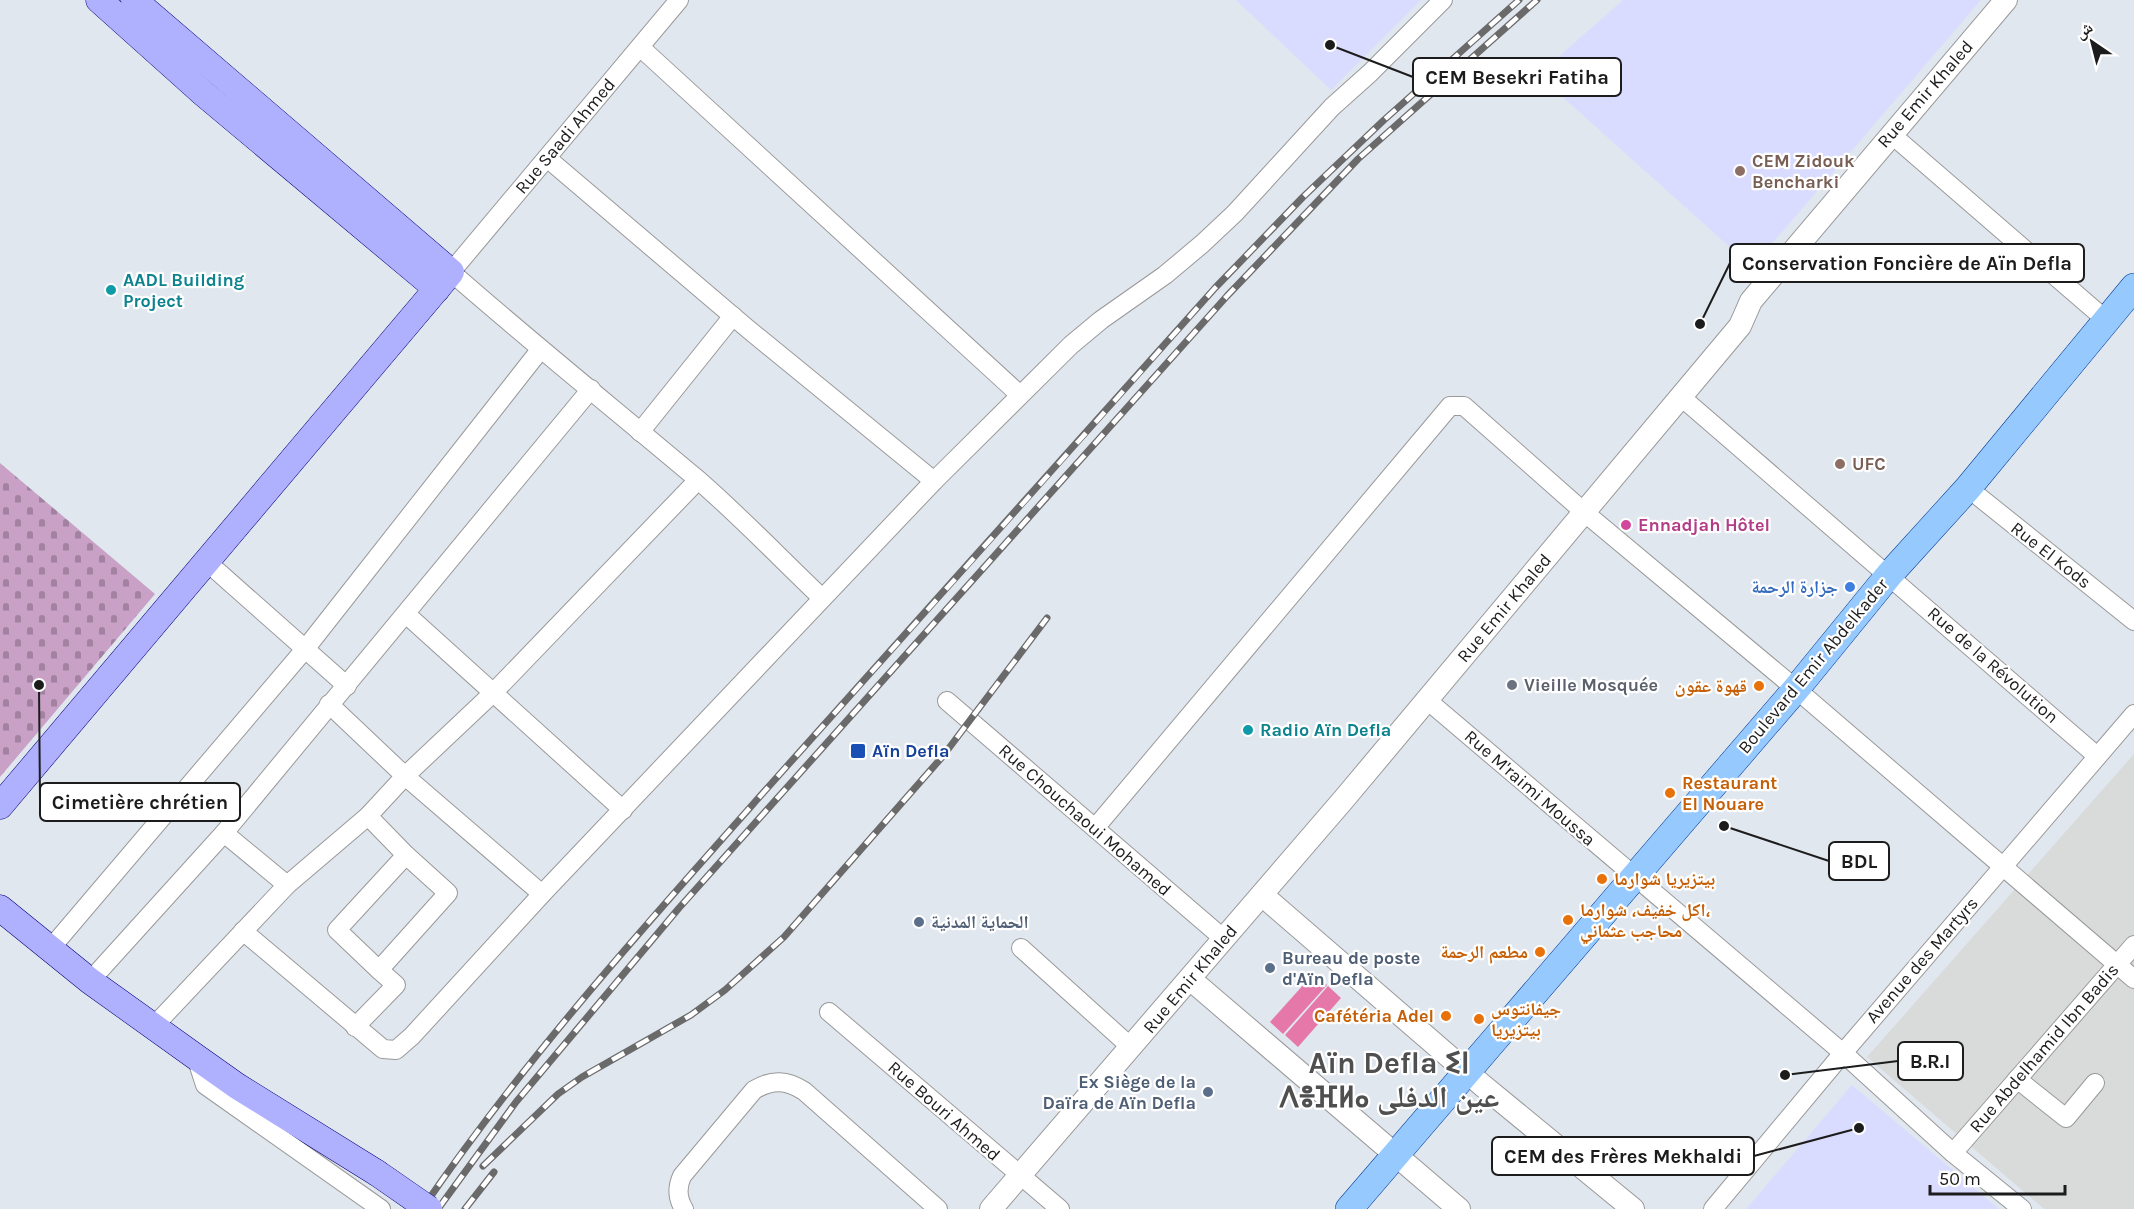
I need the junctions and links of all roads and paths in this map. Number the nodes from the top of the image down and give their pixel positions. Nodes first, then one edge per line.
1 (99, 0) edge
2 (134, 0) edge
3 (680, 0) edge
4 (1443, 0) edge
5 (2006, 0) edge
6 (640, 47) junction
7 (1891, 134) junction
8 (547, 158) junction
9 (444, 280) junction
10 (2134, 287) edge
11 (733, 316) junction
12 (2106, 320) junction
13 (540, 350) junction
14 (591, 389) junction
15 (1020, 395) junction
16 (1680, 396) junction
17 (640, 432) junction
18 (698, 480) junction
19 (934, 481) junction
20 (1968, 488) junction
21 (1584, 512) junction
22 (207, 562) junction
23 (1888, 575) junction
24 (822, 598) junction
25 (406, 614) junction
26 (2134, 621) edge
27 (306, 648) junction
28 (347, 686) junction
29 (1796, 689) junction
30 (493, 693) junction
31 (1427, 700) junction
32 (947, 701) dead end
33 (329, 705) junction
34 (2134, 714) edge
35 (2097, 756) junction
36 (405, 776) junction
37 (0, 806) edge
38 (623, 810) junction
39 (368, 816) junction
40 (1095, 828) junction
41 (224, 833) junction
42 (406, 855) junction
43 (2002, 867) junction
44 (1634, 877) junction
45 (287, 885) junction
46 (542, 894) junction
47 (1262, 895) junction
48 (0, 908) edge
49 (243, 931) junction
50 (1224, 939) junction
51 (2134, 945) edge
52 (51, 948) junction
53 (1021, 948) dead end
54 (2116, 964) junction
55 (379, 970) junction
56 (1190, 979) junction
57 (2134, 979) edge
58 (90, 981) junction
59 (829, 1012) dead end
60 (154, 1026) junction
61 (355, 1027) junction
62 (1132, 1048) junction
63 (1843, 1053) junction
64 (196, 1057) junction
65 (1467, 1072) junction
66 (2017, 1079) junction
67 (2096, 1083) dead end
68 (1953, 1153) junction
69 (1395, 1155) junction
70 (1020, 1176) junction
71 (371, 1206) edge
72 (429, 1209) edge
73 (684, 1209) edge
74 (938, 1209) edge
75 (991, 1209) edge
76 (1060, 1209) edge
77 (1349, 1209) edge
78 (1459, 1209) edge
79 (1633, 1209) edge
80 (1713, 1209) edge
81 (2022, 1209) edge

1 - 9 main road
2 - 9 main road
3 - 6 street, Rue Saadi Ahmed
4 - 15 street
5 - 7 street, Rue Emir Khaled
6 - 8 street, Rue Saadi Ahmed
6 - 15 street
7 - 12 street
7 - 16 street, Rue Emir Khaled
8 - 9 street, Rue Saadi Ahmed
8 - 11 street
9 - 13 street
9 - 22 main road
10 - 12 main road, Boulevard Emir Abdelkader
11 - 17 street
11 - 19 street
12 - 20 main road, Boulevard Emir Abdelkader
13 - 14 street
13 - 27 street
14 - 17 street
14 - 25 street
15 - 19 street
16 - 21 street, Rue Emir Khaled
16 - 23 street, Rue de la Révolution
17 - 18 street
18 - 24 street
18 - 30 street
19 - 24 street
20 - 23 main road, Boulevard Emir Abdelkader
20 - 26 street, Rue El Kods
21 - 29 street
21 - 31 street, Rue Emir Khaled
21 - 40 street
22 - 27 street
22 - 37 main road
23 - 29 main road, Boulevard Emir Abdelkader
23 - 35 street, Rue de la Révolution
24 - 38 street
25 - 28 street
25 - 30 street
27 - 28 street
27 - 52 street
28 - 33 street
29 - 43 street
29 - 44 main road, Boulevard Emir Abdelkader
30 - 36 street
30 - 38 street
31 - 44 street, Rue M'raimi Moussa
31 - 47 street, Rue Emir Khaled
32 - 40 street, Rue Chouchaoui Mohamed
33 - 36 street
33 - 41 street
34 - 35 street, Avenue des Martyrs
35 - 43 street, Avenue des Martyrs
36 - 39 street
36 - 46 street
38 - 46 street
39 - 42 street
39 - 45 street
40 - 50 street, Rue Chouchaoui Mohamed
41 - 45 street
41 - 58 street
42 - 55 street
42 - 55 street
43 - 54 street
43 - 63 street, Avenue des Martyrs
44 - 63 street, Rue M'raimi Moussa
44 - 65 main road, Boulevard Emir Abdelkader
45 - 49 street
46 - 61 street
47 - 50 street, Rue Emir Khaled
47 - 65 street
48 - 52 main road
49 - 60 street
49 - 61 street
50 - 56 street, Rue Emir Khaled
51 - 54 street, Rue Abdelhamid Ibn Badis
52 - 58 main road
53 - 62 street
54 - 57 street
54 - 66 street, Rue Abdelhamid Ibn Badis
55 - 61 street
56 - 62 street, Rue Emir Khaled
56 - 69 street
58 - 60 main road
59 - 70 street, Rue Bouri Ahmed
60 - 64 main road
62 - 70 street, Rue Emir Khaled
63 - 68 street, Rue M'raimi Moussa
63 - 80 street, Avenue des Martyrs
64 - 71 street
64 - 72 main road, bridge
65 - 69 main road, Boulevard Emir Abdelkader
65 - 79 street
66 - 67 street
66 - 68 street, Rue Abdelhamid Ibn Badis
68 - 81 street, Rue M'raimi Moussa
69 - 77 main road, Boulevard Emir Abdelkader
69 - 78 street
70 - 75 street, Rue Emir Khaled
70 - 76 street, Rue Bouri Ahmed
73 - 74 street

